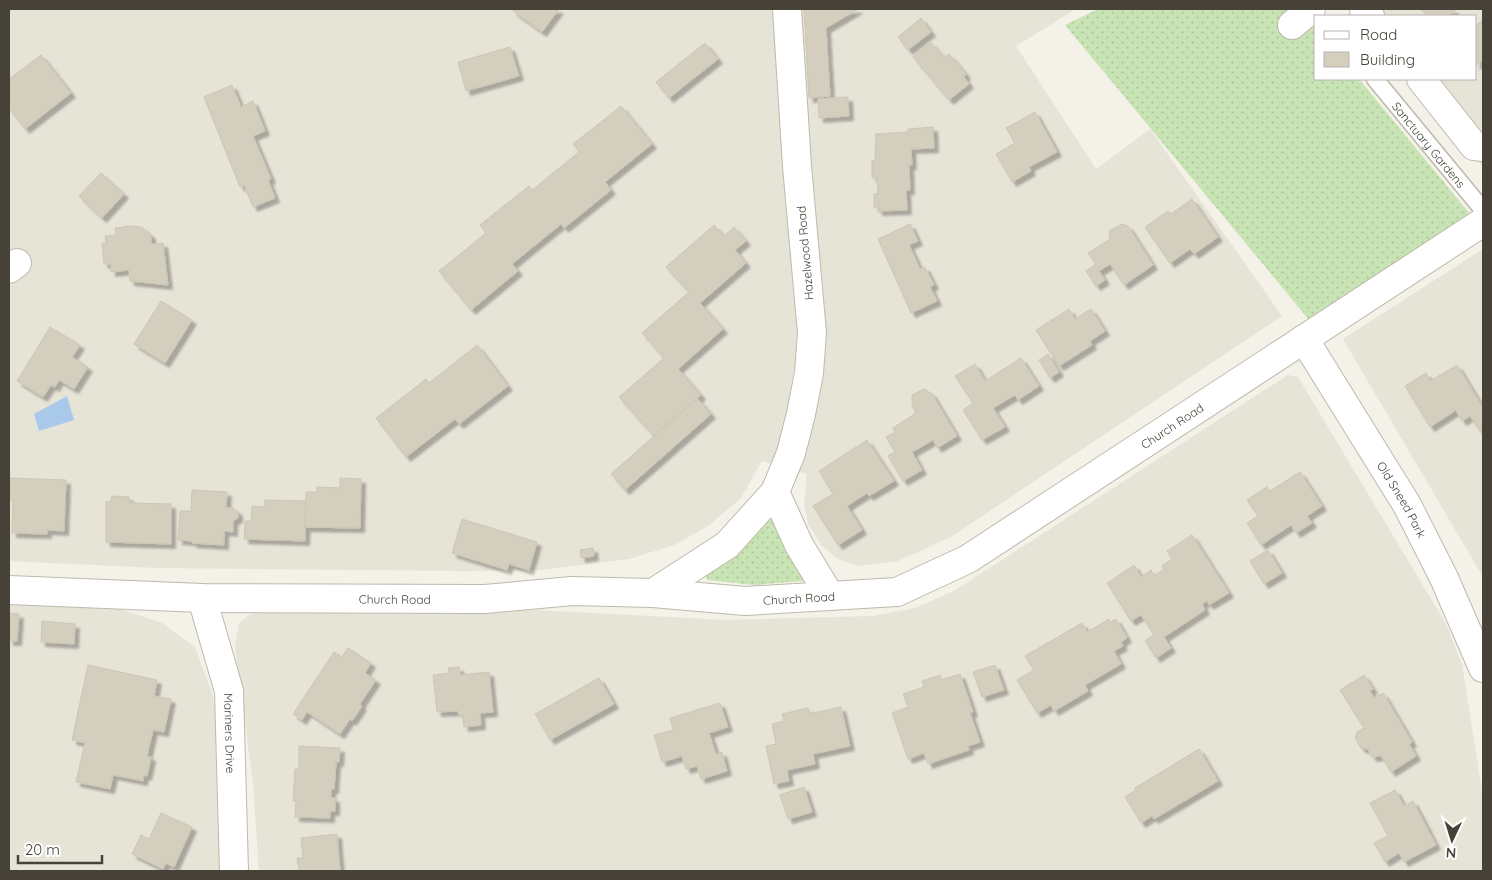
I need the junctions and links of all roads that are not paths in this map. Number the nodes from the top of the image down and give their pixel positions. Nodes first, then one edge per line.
1 (787, 9) edge
2 (1376, 80) edge
3 (1422, 80) edge
4 (1483, 147) edge
5 (1483, 210) edge
6 (1483, 222) edge
7 (1304, 339) junction
8 (775, 492) junction
9 (9, 590) edge
10 (653, 593) junction
11 (830, 596) junction
12 (202, 598) junction
13 (1483, 668) edge
14 (234, 871) edge

1 - 8 street, Hazelwood Road
2 - 5 lane, Sanctuary Gardens
3 - 4 street
6 - 7 street, Church Road
7 - 11 street, Church Road
7 - 13 street, Old Sneed Park
8 - 10 street, Hazelwood Road
8 - 11 street
9 - 12 street, Church Road
10 - 11 street, Church Road
10 - 12 street, Church Road
12 - 14 street, Mariners Drive

